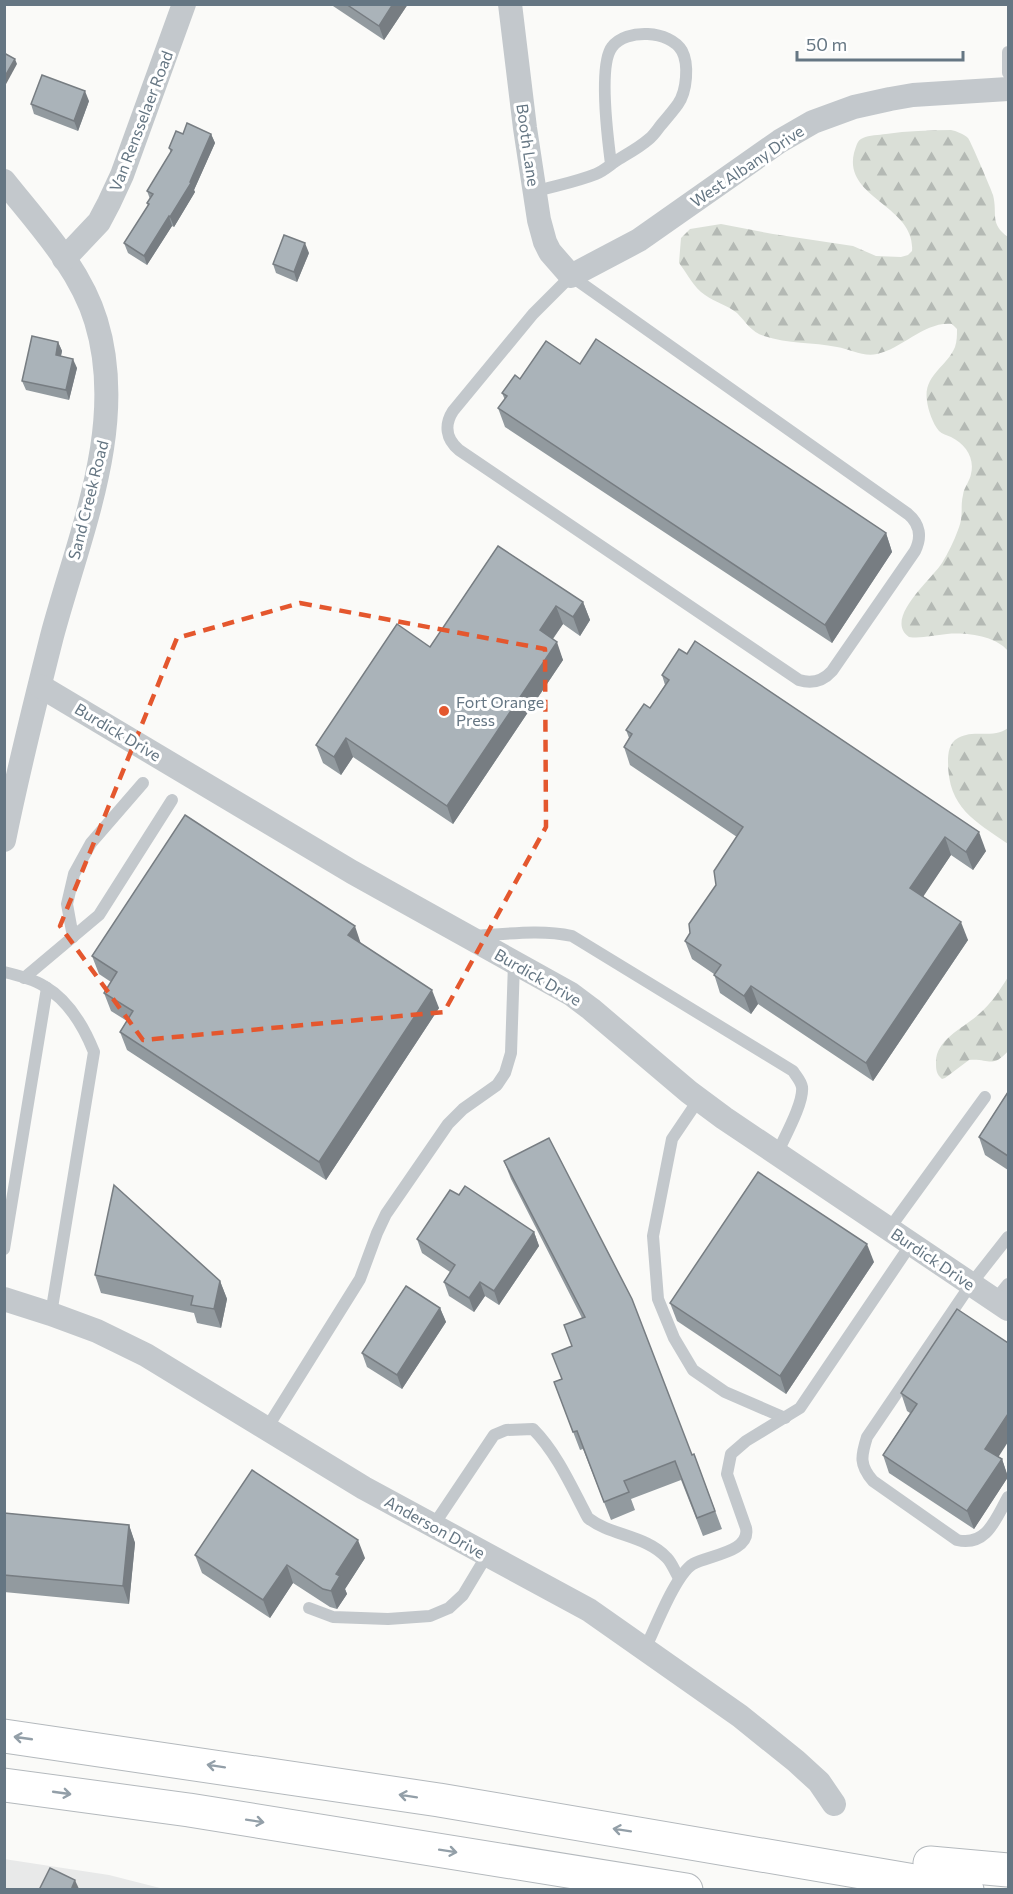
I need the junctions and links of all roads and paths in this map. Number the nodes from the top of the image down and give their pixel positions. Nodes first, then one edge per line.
1 (184, 4) edge
2 (510, 4) edge
3 (1008, 52) edge
4 (1008, 73) edge
5 (1008, 89) edge
6 (611, 164) junction
7 (4, 181) edge
8 (534, 192) junction
9 (64, 259) junction
10 (571, 276) junction
11 (40, 686) junction
12 (142, 783) dead end
13 (172, 800) dead end
14 (4, 840) edge
15 (467, 936) junction
16 (74, 937) junction
17 (514, 963) junction
18 (4, 972) edge
19 (24, 978) junction
20 (47, 988) junction
21 (985, 1097) dead end
22 (699, 1099) junction
23 (777, 1154) junction
24 (889, 1229) junction
25 (1008, 1237) edge
26 (911, 1244) junction
27 (4, 1249) edge
28 (971, 1284) junction
29 (1004, 1298) edge
30 (4, 1299) edge
31 (51, 1314) junction
32 (785, 1418) junction
33 (267, 1428) junction
34 (1008, 1497) edge
35 (433, 1526) junction
36 (486, 1555) junction
37 (679, 1578) junction
38 (309, 1608) dead end
39 (645, 1649) junction
40 (4, 1736) edge
41 (4, 1785) edge
42 (834, 1804) dead end
43 (679, 1840) junction
44 (1008, 1870) edge
45 (686, 1890) edge
46 (967, 1890) edge

1 - 9 street, Van Rensselaer Road
2 - 8 street, Booth Lane
3 - 4 lane
5 - 10 street, West Albany Drive
6 - 6 lane
6 - 8 lane
7 - 9 street, Sand Creek Road
8 - 10 street, Booth Lane
9 - 11 street, Sand Creek Road
10 - 10 lane
11 - 14 street, Sand Creek Road
11 - 15 street, Burdick Drive
12 - 16 lane
13 - 16 lane
15 - 17 street, Burdick Drive
15 - 23 lane
16 - 19 lane
17 - 22 street, Burdick Drive
17 - 33 lane
18 - 19 lane
19 - 20 lane
20 - 27 lane
20 - 31 lane
21 - 24 lane
22 - 23 street, Burdick Drive
22 - 32 lane
23 - 24 street, Burdick Drive
24 - 26 street, Burdick Drive
25 - 28 lane
26 - 28 street, Burdick Drive
26 - 32 lane
28 - 29 street, Burdick Drive
28 - 34 lane
30 - 31 street, Anderson Drive
31 - 33 street, Anderson Drive
32 - 37 lane
33 - 35 street, Anderson Drive
35 - 36 street, Anderson Drive
35 - 37 lane
36 - 38 lane
36 - 39 street, Anderson Drive
37 - 39 lane
39 - 42 street, Anderson Drive
43 -> 40 highway
41 -> 45 highway
43 - 44 highway
43 - 46 highway

